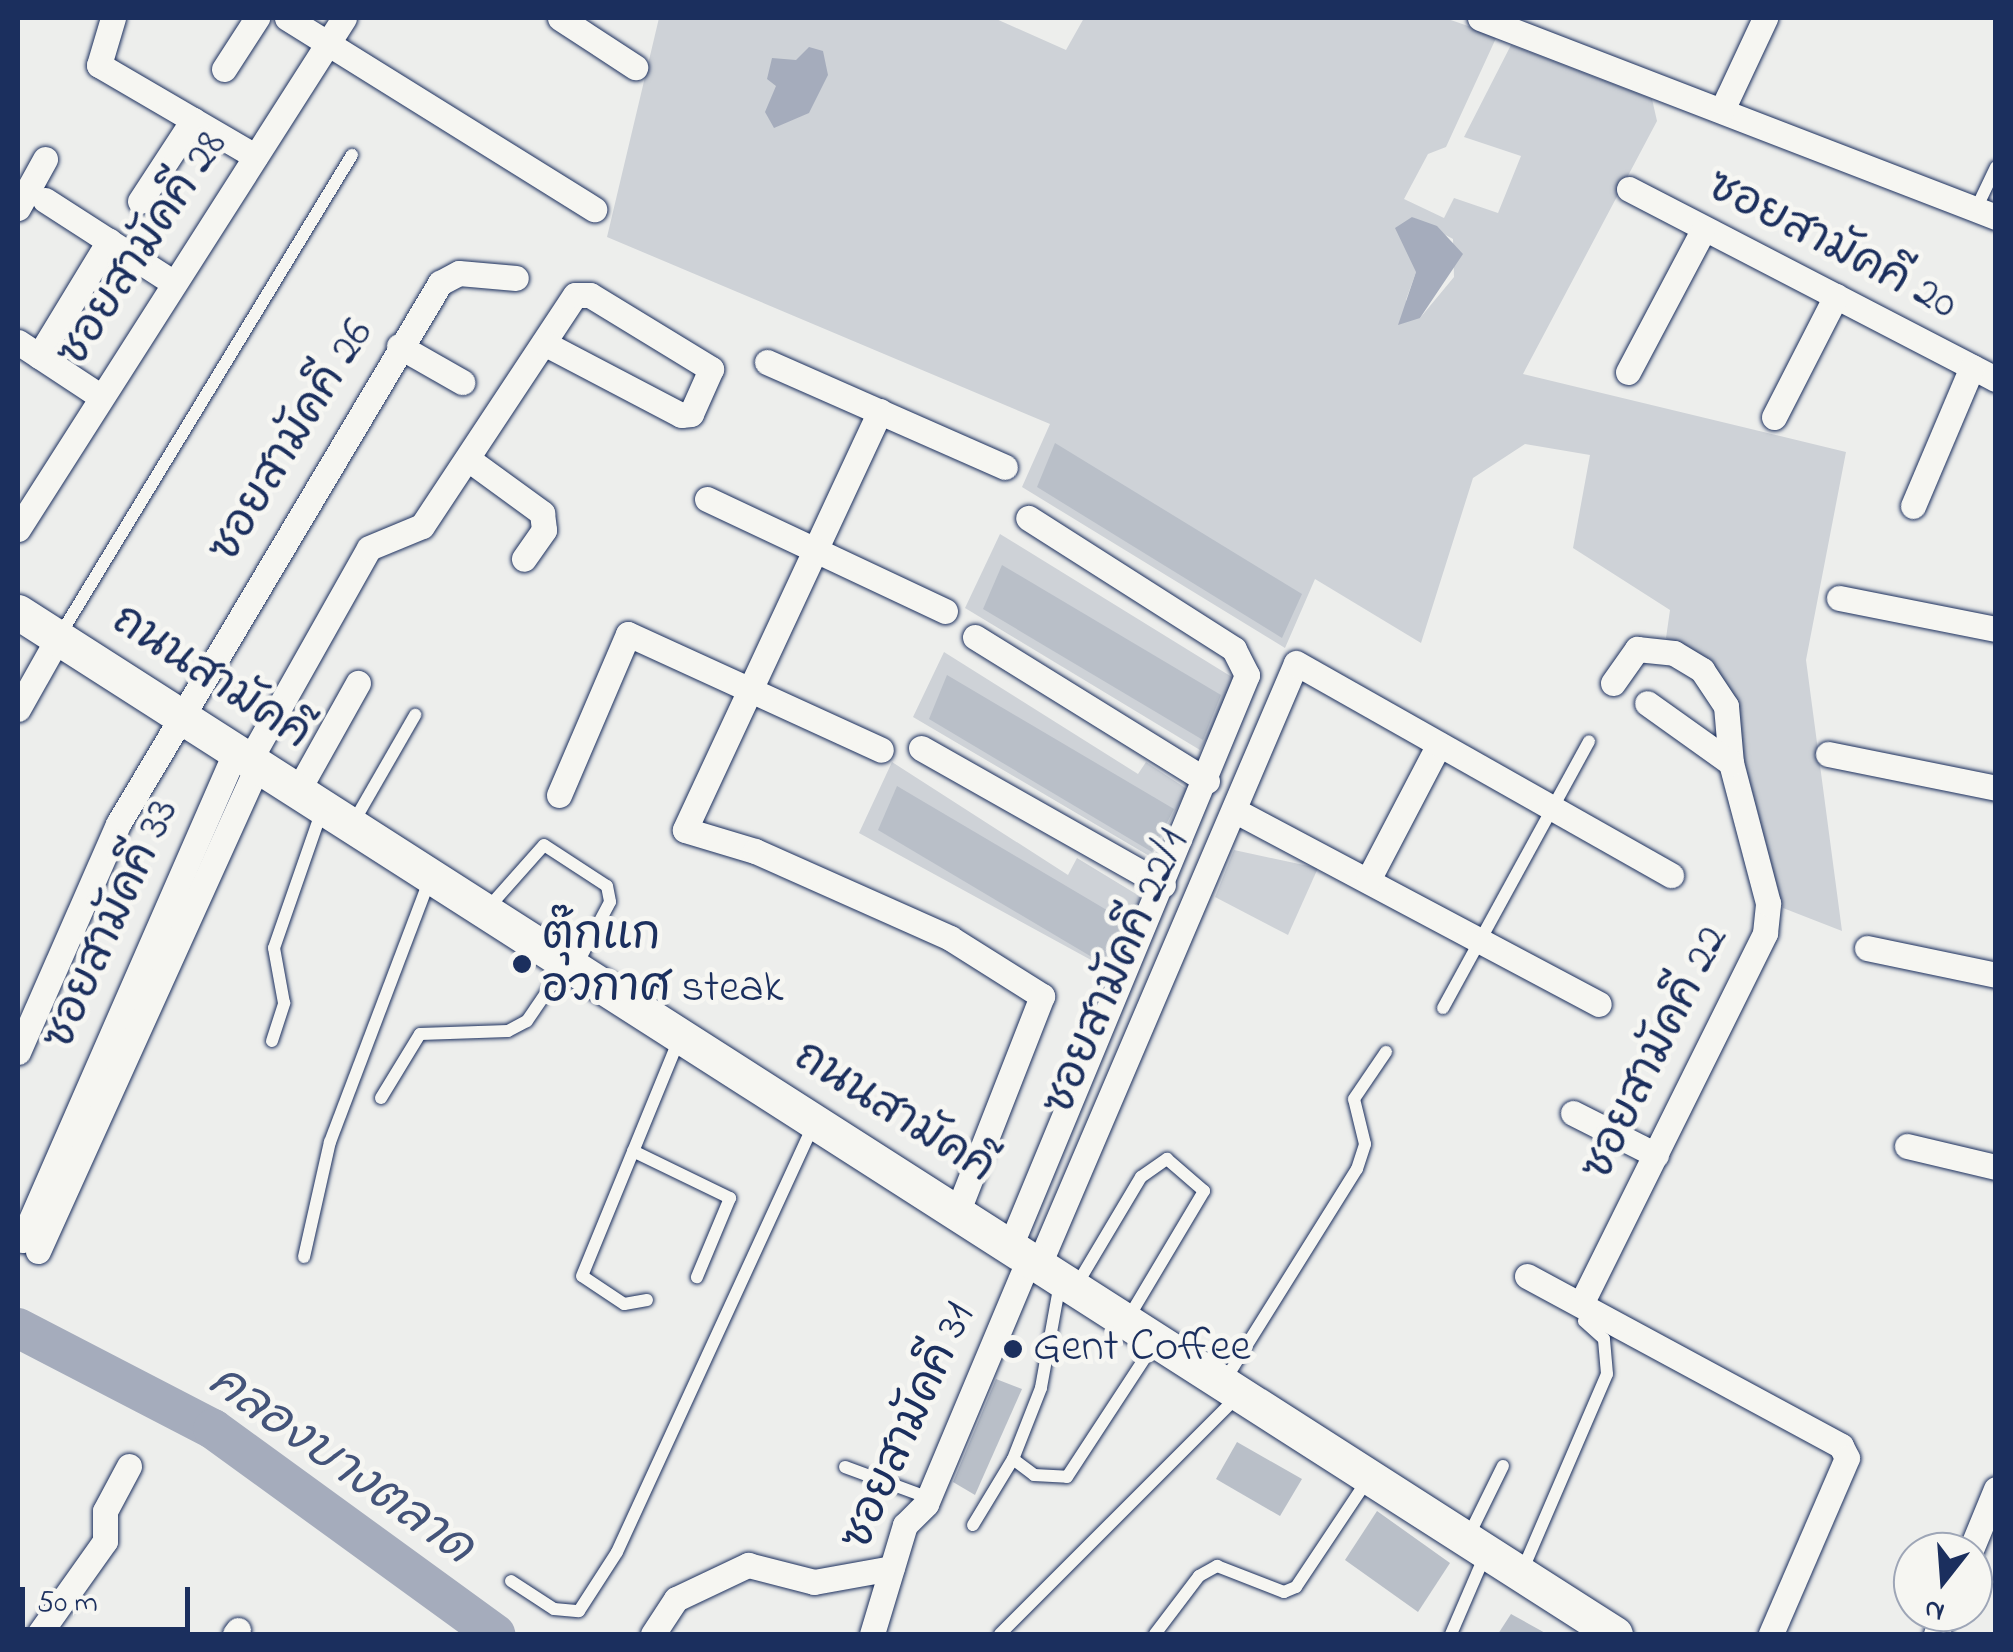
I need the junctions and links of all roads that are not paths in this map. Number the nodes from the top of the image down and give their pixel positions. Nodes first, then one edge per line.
1 (113, 18) edge
2 (257, 18) edge
3 (287, 18) edge
4 (344, 18) edge
5 (560, 18) edge
6 (1480, 18) edge
7 (1765, 18) edge
8 (327, 43) junction
9 (635, 67) dead end
10 (224, 69) dead end
11 (1722, 110) junction
12 (193, 120) junction
13 (352, 155) dead end
14 (255, 156) junction
15 (45, 159) dead end
16 (1996, 167) edge
17 (1629, 190) dead end
18 (45, 200) dead end
19 (140, 201) dead end
20 (18, 208) edge
21 (594, 209) dead end
22 (1986, 212) edge
23 (1702, 232) junction
24 (110, 241) junction
25 (516, 278) dead end
26 (174, 283) junction
27 (1836, 296) junction
28 (544, 343) junction
29 (399, 346) junction
30 (28, 349) edge
31 (767, 362) dead end
32 (1628, 372) dead end
33 (1984, 373) edge
34 (462, 382) dead end
35 (100, 396) junction
36 (880, 412) junction
37 (1774, 417) dead end
38 (468, 459) junction
39 (1004, 467) dead end
40 (708, 499) dead end
41 (1912, 506) dead end
42 (1028, 518) dead end
43 (18, 529) edge
44 (816, 550) junction
45 (524, 559) dead end
46 (1839, 598) dead end
47 (945, 611) dead end
48 (18, 612) edge
49 (1996, 629) edge
50 (975, 636) dead end
51 (58, 638) junction
52 (358, 683) dead end
53 (1614, 683) dead end
54 (750, 690) junction
55 (1647, 703) dead end
56 (18, 709) edge
57 (415, 715) dead end
58 (182, 716) junction
59 (1589, 741) dead end
60 (1439, 744) junction
61 (921, 748) dead end
62 (881, 750) dead end
63 (1828, 754) dead end
64 (247, 760) junction
65 (1731, 763) junction
66 (1208, 781) junction
67 (1996, 788) edge
68 (559, 795) dead end
69 (324, 808) junction
70 (1550, 808) junction
71 (1234, 810) junction
72 (1671, 875) dead end
73 (430, 877) junction
74 (1368, 880) junction
75 (1163, 885) junction
76 (485, 912) junction
77 (1478, 939) junction
78 (1867, 948) dead end
79 (570, 965) junction
80 (1996, 975) edge
81 (1599, 1004) dead end
82 (1443, 1008) dead end
83 (680, 1036) junction
84 (272, 1041) dead end
85 (18, 1052) edge
86 (1386, 1052) dead end
87 (382, 1098) dead end
88 (1573, 1113) dead end
89 (815, 1121) junction
90 (1907, 1146) dead end
91 (633, 1151) junction
92 (1656, 1155) junction
93 (1996, 1167) edge
94 (958, 1210) junction
95 (30, 1246) dead end
96 (304, 1257) dead end
97 (1044, 1265) junction
98 (1527, 1276) dead end
99 (697, 1277) dead end
100 (647, 1300) dead end
101 (1583, 1312) junction
102 (1143, 1329) junction
103 (1232, 1387) junction
104 (1013, 1460) junction
105 (128, 1466) dead end
106 (1503, 1466) dead end
107 (846, 1467) dead end
108 (1370, 1477) junction
109 (1996, 1489) edge
110 (928, 1498) junction
111 (973, 1525) dead end
112 (1978, 1532) edge
113 (1476, 1548) junction
114 (892, 1568) junction
115 (1520, 1576) junction
116 (511, 1581) dead end
117 (39, 1634) edge
118 (653, 1634) edge
119 (872, 1634) edge
120 (1000, 1634) edge
121 (1155, 1634) edge
122 (1451, 1634) edge
123 (1615, 1634) edge
124 (1771, 1634) edge

1 - 12 street
2 - 10 street
3 - 8 street
4 - 8 street, ซอยสามัคคี 28
5 - 9 street
6 - 11 street
7 - 11 street
8 - 14 street, ซอยสามัคคี 28
8 - 21 street
11 - 22 street
12 - 14 street
12 - 19 street
13 - 51 lane
14 - 26 street, ซอยสามัคคี 28
15 - 20 street
16 - 22 lane
17 - 23 street, ซอยสามัคคี 20
18 - 24 street
23 - 27 street, ซอยสามัคคี 20
23 - 32 street
24 - 26 street
24 - 30 street
25 - 29 street, ซอยสามัคคี 26
26 - 35 street, ซอยสามัคคี 28
27 - 33 street, ซอยสามัคคี 20
27 - 37 street
28 - 28 street
28 - 38 street
29 - 34 street
29 - 58 street, ซอยสามัคคี 26
30 - 35 street
31 - 36 street
33 - 41 street
35 - 43 street, ซอยสามัคคี 28
36 - 39 street
36 - 44 street
38 - 45 street
38 - 64 street
40 - 44 street
42 - 66 street
44 - 47 street
44 - 54 street
46 - 49 street
48 - 51 main road, ถนนสามัคคี
50 - 66 street
51 - 56 street
51 - 58 main road, ถนนสามัคคี
52 - 69 street
53 - 65 street, ซอยสามัคคี 22
54 - 62 street
54 - 68 street
54 - 94 street
55 - 65 street
57 - 69 lane
58 - 64 main road, ถนนสามัคคี
58 - 85 street, ซอยสามัคคี 26
59 - 70 lane
60 - 70 street
60 - 71 street, ซอยสามัคคี 22/1
60 - 74 street
61 - 75 street
63 - 67 street
64 - 69 main road, ถนนสามัคคี
64 - 95 street
65 - 92 street, ซอยสามัคคี 22
66 - 75 street
69 - 73 main road, ถนนสามัคคี
69 - 84 lane
70 - 72 street
70 - 77 lane
71 - 74 street
71 - 97 street, ซอยสามัคคี 22/1
73 - 76 main road, ถนนสามัคคี
73 - 96 lane
74 - 77 street
75 - 97 street
76 - 79 main road, ถนนสามัคคี
76 - 79 lane
77 - 81 street
77 - 82 lane
78 - 80 street
79 - 83 main road, ถนนสามัคคี
79 - 87 lane
83 - 89 main road, ถนนสามัคคี
83 - 91 lane
86 - 103 lane
88 - 92 street
89 - 94 main road, ถนนสามัคคี
89 - 116 lane
90 - 93 street
91 - 99 lane
91 - 100 lane
92 - 101 street, ซอยสามัคคี 22
94 - 97 main road, ถนนสามัคคี
97 - 102 main road, ถนนสามัคคี
97 - 102 lane
97 - 104 lane
97 - 110 street, ซอยสามัคคี 31
98 - 101 street
101 - 115 lane
101 - 124 street
102 - 103 main road, ถนนสามัคคี
102 - 104 lane
103 - 108 main road, ถนนสามัคคี
103 - 120 lane
104 - 111 lane
105 - 117 street
106 - 113 lane
107 - 110 lane
108 - 113 main road, ถนนสามัคคี
108 - 121 lane
109 - 112 street
110 - 114 street, ซอยสามัคคี 31
113 - 115 main road, ถนนสามัคคี
113 - 122 lane
114 - 118 street
114 - 119 street, ซอยสามัคคี 31
115 - 123 main road, ถนนสามัคคี

